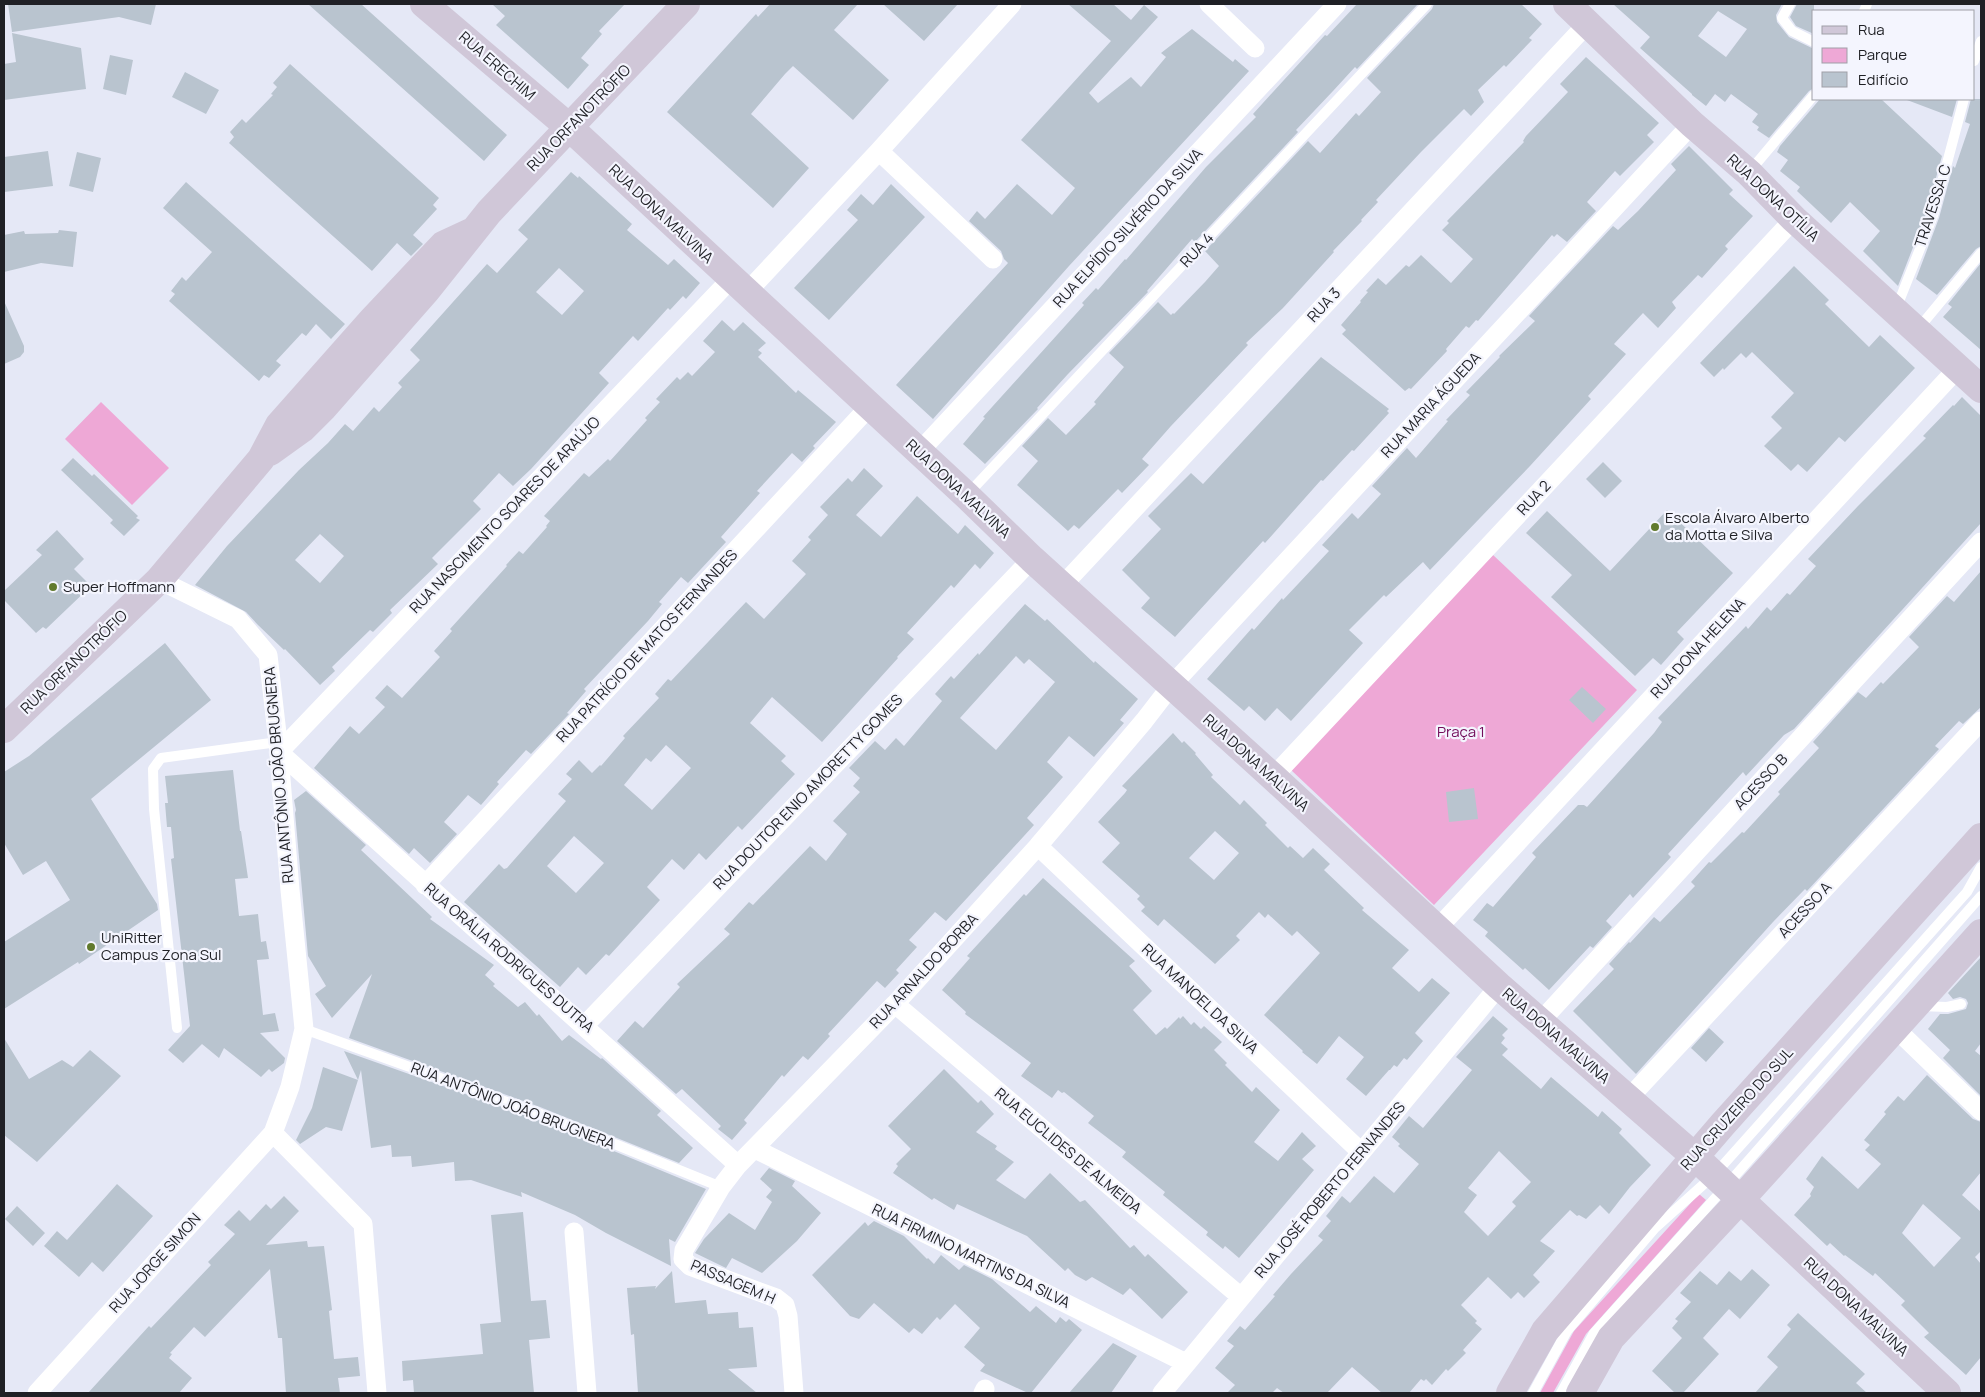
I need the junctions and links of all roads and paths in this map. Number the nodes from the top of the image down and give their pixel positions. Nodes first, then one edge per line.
1 (424, 4) edge
2 (686, 4) edge
3 (1012, 4) edge
4 (1210, 4) edge
5 (1337, 4) edge
6 (1427, 4) edge
7 (1567, 4) edge
8 (1790, 4) edge
9 (1587, 24) junction
10 (1812, 41) edge
11 (1981, 41) edge
12 (1255, 48) dead end
13 (1975, 58) edge
14 (1812, 98) edge
15 (1964, 100) edge
16 (1692, 124) junction
17 (570, 128) junction
18 (879, 151) junction
19 (1749, 173) junction
20 (1794, 219) junction
21 (1981, 253) edge
22 (992, 258) dead end
23 (739, 286) junction
24 (1896, 310) junction
25 (1916, 331) junction
26 (1958, 368) junction
27 (1981, 389) edge
28 (870, 407) junction
29 (919, 452) junction
30 (966, 496) junction
31 (1981, 542) edge
32 (1032, 559) junction
33 (159, 580) junction
34 (1062, 586) junction
35 (1171, 686) junction
36 (1981, 721) edge
37 (4, 729) edge
38 (279, 747) junction
39 (1273, 777) junction
40 (1981, 837) edge
41 (1038, 846) junction
42 (1981, 867) edge
43 (424, 885) junction
44 (1981, 896) edge
45 (1437, 929) junction
46 (1981, 933) edge
47 (1499, 986) junction
48 (895, 1004) junction
49 (1960, 1004) dead end
50 (1916, 1005) junction
51 (1540, 1022) junction
52 (585, 1025) junction
53 (177, 1028) dead end
54 (1895, 1028) junction
55 (304, 1029) junction
56 (1628, 1098) junction
57 (1981, 1111) edge
58 (273, 1134) junction
59 (755, 1149) junction
60 (1361, 1152) junction
61 (1694, 1156) junction
62 (738, 1165) junction
63 (721, 1187) junction
64 (1727, 1187) junction
65 (574, 1232) dead end
66 (683, 1259) joint
67 (1241, 1297) junction
68 (1186, 1363) junction
69 (37, 1393) edge
70 (377, 1393) edge
71 (587, 1393) edge
72 (794, 1393) edge
73 (1162, 1393) edge
74 (1510, 1393) edge
75 (1533, 1393) edge
76 (1561, 1393) edge
77 (1580, 1393) edge
78 (1947, 1393) edge

1 - 17 street, RUA ERECHIM
2 - 17 street, RUA ORFANOTRÓFIO
3 - 18 street, RUA NASCIMENTO SOARES DE ARAÚJO
4 - 12 street
5 - 29 street, RUA ELPÍDIO SILVÉRIO DA SILVA
6 - 30 lane, RUA 4
7 - 9 street, RUA DONA OTÍLIA
8 - 10 lane
9 - 16 street, RUA DONA OTÍLIA
9 - 34 street, RUA 3
11 - 13 lane
14 - 19 lane
15 - 24 lane, TRAVESSA C
16 - 19 street, RUA DONA OTÍLIA
16 - 35 street, RUA MARIA ÁGUEDA
17 - 23 street, RUA DONA MALVINA
17 - 33 street, RUA ORFANOTRÓFIO
18 - 22 street
18 - 23 street, RUA NASCIMENTO SOARES DE ARAÚJO
19 - 20 street, RUA DONA OTÍLIA
20 - 24 street, RUA DONA OTÍLIA
20 - 39 street, RUA 2
21 - 25 lane
23 - 28 street, RUA DONA MALVINA
23 - 38 street, RUA NASCIMENTO SOARES DE ARAÚJO
24 - 25 street, RUA DONA OTÍLIA
25 - 26 street, RUA DONA OTÍLIA
26 - 27 street, RUA DONA OTÍLIA
26 - 45 street, RUA DONA HELENA
28 - 29 street, RUA DONA MALVINA
28 - 43 street, RUA PATRÍCIO DE MATOS FERNANDES
29 - 30 street, RUA DONA MALVINA
30 - 32 street, RUA DONA MALVINA
31 - 51 street, ACESSO B
32 - 34 street, RUA DONA MALVINA
32 - 52 street, RUA DOUTOR ENIO AMORETTY GOMES
33 - 37 street, RUA ORFANOTRÓFIO
33 - 38 street, RUA ANTÔNIO JOÃO BRUGNERA
34 - 35 street, RUA DONA MALVINA
35 - 39 street, RUA DONA MALVINA
35 - 41 street, RUA ARNALDO BORBA
36 - 56 street, ACESSO A
38 - 43 street, RUA ORÁLIA RODRIGUES DUTRA
38 - 53 lane
38 - 55 street, RUA ANTÔNIO JOÃO BRUGNERA
39 - 45 street, RUA DONA MALVINA
40 - 61 street, RUA CRUZEIRO DO SUL
41 - 48 street, RUA ARNALDO BORBA
41 - 60 street, RUA MANOEL DA SILVA
42 - 64 lane
43 - 52 street, RUA ORÁLIA RODRIGUES DUTRA
44 - 64 lane
45 - 47 street, RUA DONA MALVINA
46 - 50 street
47 - 51 street, RUA DONA MALVINA
47 - 60 street, RUA JOSÉ ROBERTO FERNANDES
48 - 59 street, RUA ARNALDO BORBA
48 - 67 street, RUA EUCLIDES DE ALMEIDA
49 - 50 lane
50 - 54 street
51 - 56 street, RUA DONA MALVINA
52 - 62 street, RUA ORÁLIA RODRIGUES DUTRA
54 - 57 street
54 - 64 street
55 - 58 street, RUA ANTÔNIO JOÃO BRUGNERA
55 - 63 lane, RUA ANTÔNIO JOÃO BRUGNERA
56 - 61 street, RUA DONA MALVINA
58 - 69 street, RUA JORGE SIMON
58 - 70 street
59 - 62 street, RUA ARNALDO BORBA
59 - 68 street, RUA FIRMINO MARTINS DA SILVA
60 - 67 street, RUA JOSÉ ROBERTO FERNANDES
61 - 64 street, RUA DONA MALVINA
61 - 74 street, RUA CRUZEIRO DO SUL
62 - 63 street, RUA ARNALDO BORBA
63 - 66 street, RUA ARNALDO BORBA
64 - 75 lane
64 - 76 lane
64 - 77 street
64 - 78 street, RUA DONA MALVINA
65 - 71 street
66 - 72 street, PASSAGEM H
67 - 68 street, RUA JOSÉ ROBERTO FERNANDES
68 - 73 street, RUA JOSÉ ROBERTO FERNANDES

